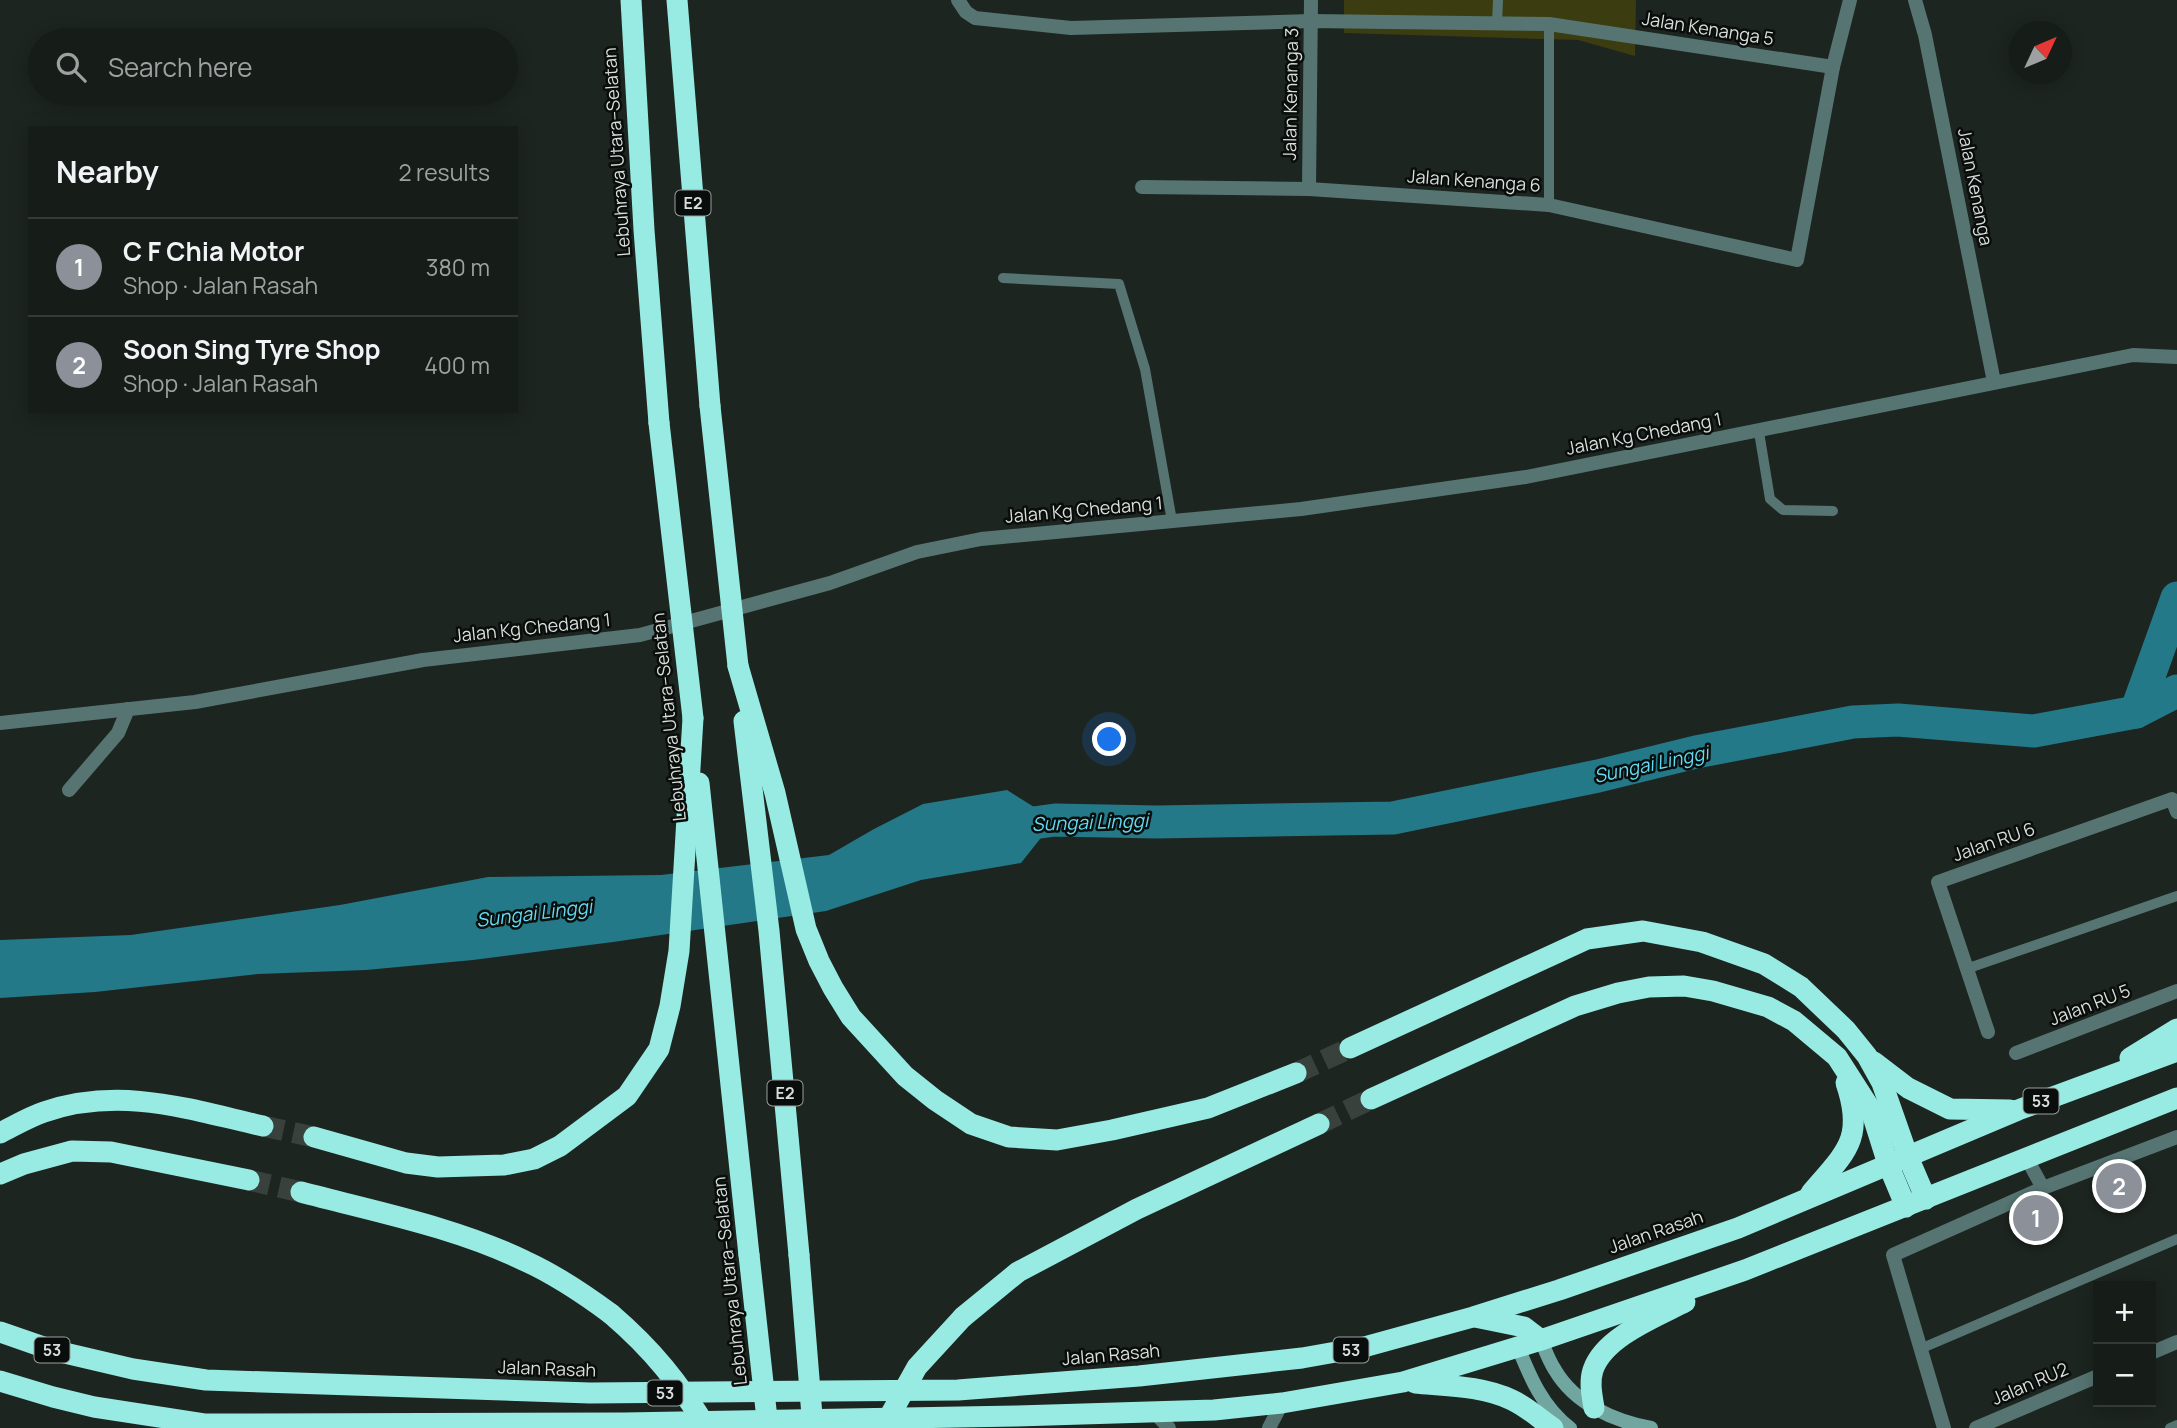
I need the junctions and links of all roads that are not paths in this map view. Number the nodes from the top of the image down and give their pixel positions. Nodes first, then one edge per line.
1 (631, 0) edge
2 (677, 0) edge
3 (958, 0) edge
4 (1311, 0) edge
5 (1498, 0) edge
6 (1850, 0) edge
7 (1915, 0) edge
8 (1311, 21) junction
9 (1497, 23) junction
10 (1549, 24) junction
11 (1833, 67) junction
12 (1142, 187) dead end
13 (1309, 189) junction
14 (1549, 205) junction
15 (1003, 278) dead end
16 (2177, 357) edge
17 (1994, 382) junction
18 (1759, 432) junction
19 (1833, 510) dead end
20 (1172, 522) junction
21 (738, 666) junction
22 (128, 709) junction
23 (693, 718) junction
24 (0, 723) edge
25 (69, 790) dead end
26 (2174, 806) edge
27 (2177, 896) edge
28 (1966, 969) junction
29 (2177, 991) edge
30 (2177, 1029) edge
31 (1988, 1032) dead end
32 (1350, 1048) tunnel mouth
33 (2177, 1051) edge
34 (2016, 1053) dead end
35 (1867, 1056) junction
36 (1838, 1058) junction
37 (1296, 1073) tunnel mouth
38 (2090, 1084) junction
39 (2177, 1098) edge
40 (1371, 1099) tunnel mouth
41 (2018, 1110) junction
42 (1319, 1124) tunnel mouth
43 (263, 1126) tunnel mouth
44 (0, 1133) edge
45 (2177, 1137) edge
46 (314, 1138) tunnel mouth
47 (2026, 1157) junction
48 (1898, 1161) junction
49 (0, 1174) edge
50 (249, 1180) tunnel mouth
51 (2043, 1188) junction
52 (301, 1192) tunnel mouth
53 (1807, 1198) junction
54 (1926, 1199) junction
55 (1906, 1207) junction
56 (2177, 1240) edge
57 (1745, 1270) junction
58 (1559, 1290) junction
59 (1473, 1317) junction
60 (0, 1332) edge
61 (1528, 1338) junction
62 (2177, 1342) edge
63 (1920, 1349) junction
64 (2156, 1351) edge
65 (2093, 1378) edge
66 (0, 1381) edge
67 (1403, 1382) junction
68 (1282, 1403) junction
69 (1594, 1408) junction
70 (1162, 1420) edge
71 (625, 1425) edge
72 (2177, 1425) edge
73 (707, 1428) edge
74 (768, 1428) edge
75 (813, 1428) edge
76 (883, 1428) edge
77 (1269, 1428) edge
78 (1553, 1428) edge
79 (1570, 1428) edge
80 (1651, 1428) edge
81 (1944, 1428) edge
82 (1976, 1428) edge
83 (2170, 1428) edge

1 - 23 highway, Lebuhraya Utara–Selatan, bridge
2 - 21 highway, E2, bridge
3 - 8 street, Jalan Kenanga 5
4 - 8 street, Jalan Kenanga 3
5 - 9 lane
6 - 11 street
7 - 17 street, Jalan Kenanga
8 - 9 street, Jalan Kenanga 5
8 - 13 street, Jalan Kenanga 3
9 - 10 street, Jalan Kenanga 5
10 - 11 street, Jalan Kenanga 5
10 - 14 lane
11 - 14 street, Jalan Kenanga 6
12 - 13 street, Jalan Kenanga 6
13 - 14 street, Jalan Kenanga 6
15 - 20 lane
16 - 17 street, Jalan Kg Chedang 1
17 - 18 street, Jalan Kg Chedang 1
18 - 19 lane
18 - 20 street, Jalan Kg Chedang 1
20 - 22 street, Jalan Kg Chedang 1
21 - 37 highway
21 - 75 highway, E2, bridge
22 - 24 street, Jalan Kg Chedang 1
22 - 25 street
23 - 46 highway
23 - 74 highway, Lebuhraya Utara–Selatan, bridge
26 - 28 street, Jalan RU 6
27 - 28 lane
28 - 31 street, Jalan RU 6
29 - 34 street, Jalan RU 5
30 - 38 highway
32 - 35 highway
33 - 38 highway, Jalan Rasah / 53
35 - 41 highway
35 - 48 highway
36 - 40 highway
36 - 48 highway
36 - 53 highway
38 - 41 highway, Jalan Rasah / 53
39 - 47 highway, 53
41 - 48 highway, Jalan Rasah / 53
42 - 76 highway, bridge
43 - 44 highway
45 - 51 street
47 - 51 street
47 - 54 highway, 53
48 - 53 highway, Jalan Rasah / 53
48 - 54 highway
48 - 55 highway
49 - 50 highway
51 - 63 street
52 - 73 highway, bridge
53 - 58 highway, Jalan Rasah / 53
54 - 55 highway, 53
55 - 57 highway, 53
56 - 63 lane
57 - 61 highway, 53
57 - 69 highway
58 - 59 highway, Jalan Rasah / 53
58 - 61 highway
59 - 60 highway, Jalan Rasah / 53
59 - 61 highway
61 - 67 highway, 53
61 - 69 main road
61 - 79 main road
62 - 64 street
63 - 81 street
65 - 82 street, Jalan RU2
66 - 71 highway, 53
67 - 68 highway, 53
67 - 78 highway
68 - 70 highway, 53
68 - 77 street
69 - 80 main road
70 - 71 highway, 53
72 - 83 lane

